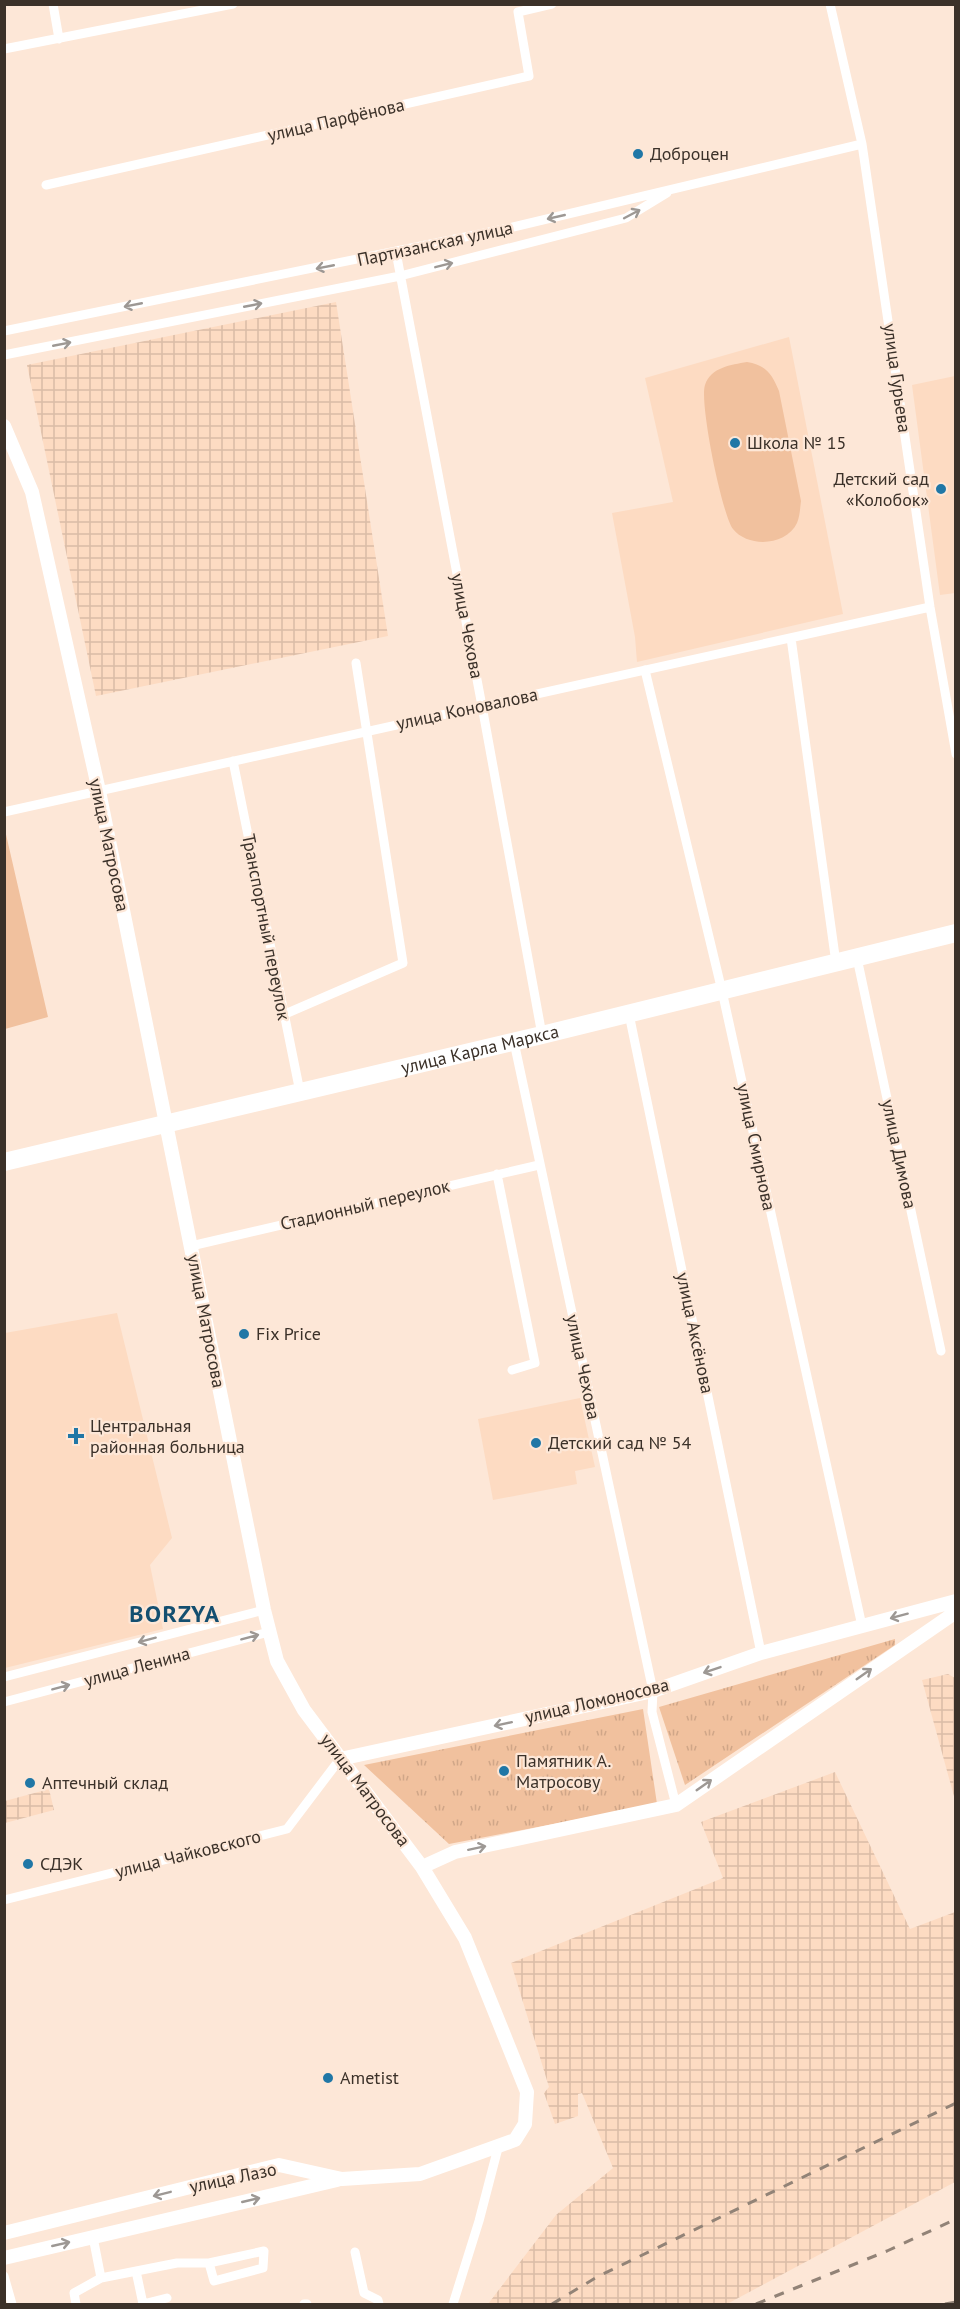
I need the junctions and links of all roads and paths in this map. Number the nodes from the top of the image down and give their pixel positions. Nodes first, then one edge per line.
1 (53, 4) edge
2 (233, 4) edge
3 (552, 4) edge
4 (830, 4) edge
5 (215, 6) edge
6 (59, 39) junction
7 (4, 49) edge
8 (862, 144) junction
9 (46, 184) dead end
10 (674, 188) junction
11 (396, 252) junction
12 (400, 276) junction
13 (4, 331) edge
14 (4, 355) edge
15 (4, 426) edge
16 (930, 607) junction
17 (791, 638) junction
18 (356, 663) dead end
19 (645, 670) junction
20 (482, 706) junction
21 (367, 731) junction
22 (956, 754) edge
23 (233, 761) junction
24 (99, 791) junction
25 (4, 812) edge
26 (956, 933) edge
27 (857, 958) junction
28 (836, 963) junction
29 (722, 991) junction
30 (629, 1014) junction
31 (284, 1015) junction
32 (542, 1035) junction
33 (514, 1042) junction
34 (300, 1092) junction
35 (166, 1125) junction
36 (4, 1162) edge
37 (539, 1164) junction
38 (497, 1174) junction
39 (191, 1246) junction
40 (941, 1351) dead end
41 (512, 1370) dead end
42 (956, 1601) edge
43 (264, 1610) junction
44 (956, 1612) edge
45 (862, 1626) junction
46 (269, 1632) junction
47 (761, 1653) junction
48 (4, 1677) edge
49 (653, 1691) junction
50 (4, 1702) edge
51 (340, 1759) junction
52 (676, 1804) junction
53 (422, 1867) junction
54 (4, 1900) edge
55 (498, 2148) junction
56 (342, 2179) junction
57 (4, 2233) edge
58 (93, 2237) junction
59 (355, 2252) dead end
60 (4, 2258) edge
61 (209, 2263) junction
62 (136, 2271) junction
63 (4, 2276) edge
64 (101, 2278) junction
65 (167, 2298) dead end
66 (12, 2304) edge
67 (76, 2304) edge
68 (143, 2304) edge
69 (379, 2304) edge
70 (453, 2304) edge

1 - 6 street
2 - 5 street
3 - 9 street, улица Парфёнова
4 - 8 street, улица Гурьева
5 - 6 street
6 - 7 street
8 - 10 street, Партизанская улица
8 - 16 street, улица Гурьева
10 -> 11 street, Партизанская улица
12 -> 10 street
11 - 12 street, улица Чехова
11 -> 13 street, Партизанская улица
14 -> 12 street
12 - 20 street, улица Чехова
15 - 24 street, улица Матросова
16 - 17 street, улица Коновалова
16 - 22 street, улица Гурьева
17 - 19 street, улица Коновалова
17 - 28 street
18 - 21 street
19 - 20 street, улица Коновалова
19 - 29 street, улица Смирнова
20 - 21 street, улица Коновалова
20 - 32 street, улица Чехова
21 - 23 street, улица Коновалова
21 - 31 street
23 - 24 street, улица Коновалова
23 - 31 street, Транспортный переулок
24 - 25 street, улица Коновалова
24 - 35 street, улица Матросова
26 - 27 highway, улица Карла Маркса
27 - 28 highway, улица Карла Маркса
27 - 40 street, улица Димова
28 - 29 highway, улица Карла Маркса
29 - 30 highway, улица Карла Маркса
29 - 45 street, улица Смирнова
30 - 32 highway, улица Карла Маркса
30 - 47 street, улица Аксёнова
31 - 34 street, Транспортный переулок
32 - 33 highway, улица Карла Маркса
33 - 34 highway, улица Карла Маркса
33 - 37 street, улица Чехова
34 - 35 highway, улица Карла Маркса
35 - 36 highway, улица Карла Маркса
35 - 39 street, улица Матросова
37 - 38 street, Стадионный переулок
37 - 49 street, улица Чехова
38 - 39 street, Стадионный переулок
38 - 41 street
39 - 43 street, улица Матросова
42 -> 45 street, улица Ломоносова
43 - 46 street, улица Матросова
43 -> 48 street, улица Ленина
52 -> 44 street
45 - 47 street, улица Ломоносова
50 -> 46 street, улица Ленина
46 - 51 street, улица Матросова
47 -> 49 street, улица Ломоносова
49 -> 51 street, улица Ломоносова
49 - 52 street, улица Чехова
51 - 53 street, улица Матросова
51 - 54 street, улица Чайковского
53 -> 52 street
53 - 55 street, улица Матросова
55 - 56 street, улица Лазо
55 - 70 street
56 -> 57 street, улица Лазо
58 -> 56 street
60 -> 58 street
58 - 64 street
59 - 69 street
61 - 61 street
61 - 62 street
62 - 64 street
62 - 68 street
63 - 66 street
64 - 67 street
65 - 68 street

